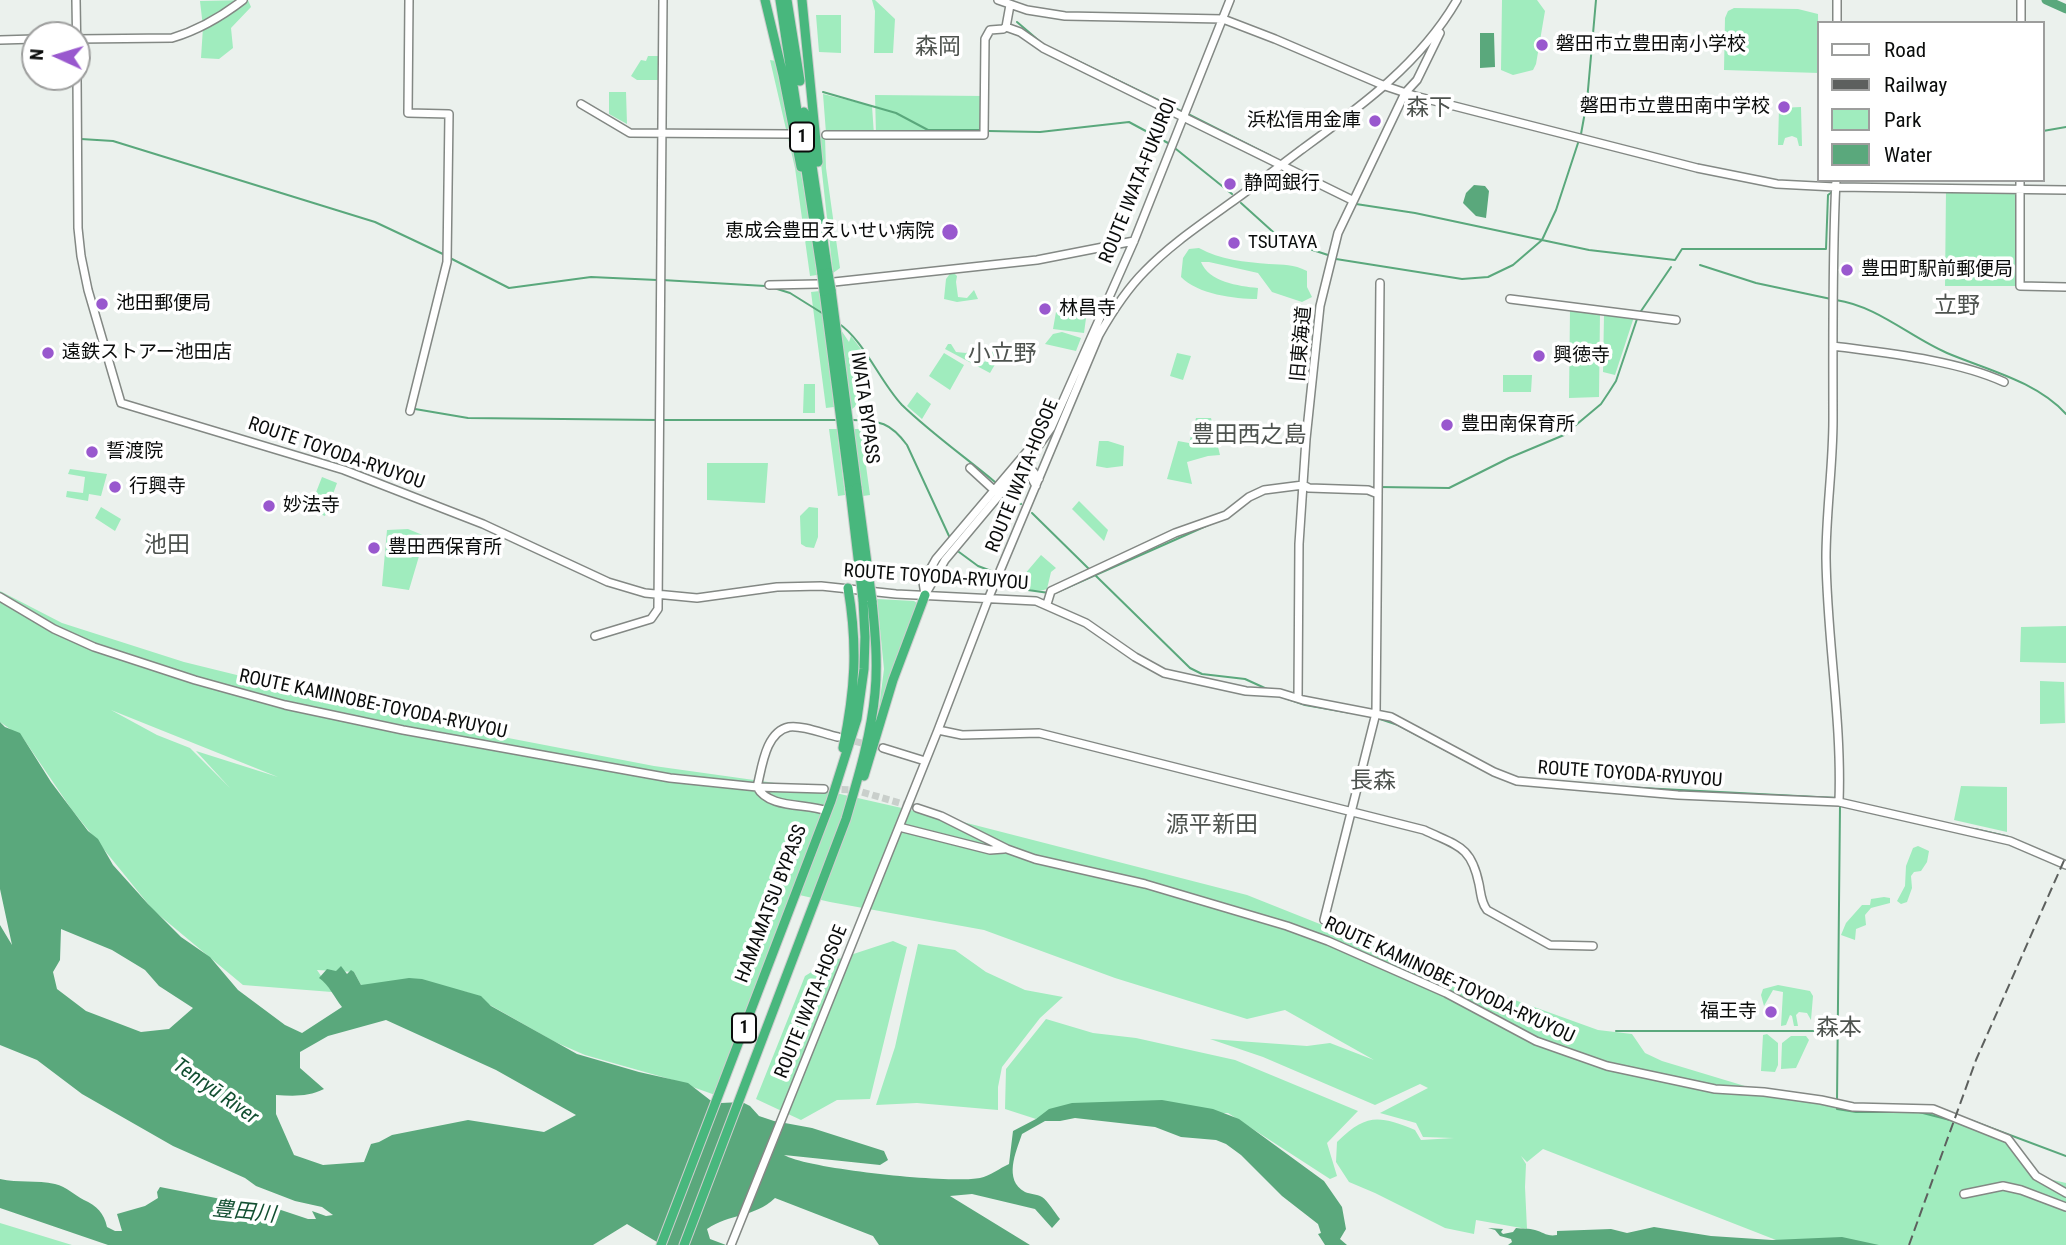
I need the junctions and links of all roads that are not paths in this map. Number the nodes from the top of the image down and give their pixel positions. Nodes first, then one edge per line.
1 (76, 0) edge
2 (243, 0) edge
3 (409, 0) edge
4 (663, 0) edge
5 (765, 0) edge
6 (780, 0) edge
7 (787, 0) edge
8 (802, 0) edge
9 (998, 0) edge
10 (1230, 0) edge
11 (1457, 0) edge
12 (1837, 0) edge
13 (2021, 0) edge
14 (1010, 5) junction
15 (1223, 19) junction
16 (1446, 19) junction
17 (77, 21) edge
18 (1837, 21) edge
19 (2021, 21) edge
20 (1006, 27) junction
21 (21, 39) edge
22 (91, 39) edge
23 (0, 40) edge
24 (1385, 86) junction
25 (77, 91) edge
26 (1405, 93) junction
27 (581, 104) dead end
28 (1183, 116) junction
29 (662, 134) junction
30 (790, 134) dead end
31 (826, 135) dead end
32 (1282, 165) junction
33 (1836, 184) edge
34 (2020, 185) edge
35 (2066, 190) edge
36 (1352, 201) junction
37 (813, 209) junction
38 (823, 232) junction
39 (1134, 241) junction
40 (825, 273) junction
41 (1380, 283) dead end
42 (769, 285) dead end
43 (827, 287) junction
44 (2066, 287) edge
45 (1510, 299) dead end
46 (1676, 320) dead end
47 (1833, 346) junction
48 (2004, 382) dead end
49 (410, 411) dead end
50 (1024, 462) junction
51 (970, 468) dead end
52 (1038, 482) junction
53 (1303, 485) junction
54 (995, 491) junction
55 (1378, 494) junction
56 (848, 588) junction
57 (659, 595) junction
58 (925, 595) junction
59 (0, 597) edge
60 (989, 597) junction
61 (868, 600) junction
62 (1047, 604) junction
63 (595, 636) dead end
64 (1298, 698) junction
65 (1376, 713) junction
66 (938, 730) junction
67 (838, 737) tunnel mouth
68 (883, 748) tunnel mouth
69 (925, 761) junction
70 (757, 787) junction
71 (824, 789) tunnel mouth
72 (1839, 802) junction
73 (917, 808) tunnel mouth
74 (827, 811) junction
75 (1351, 812) junction
76 (846, 820) junction
77 (898, 830) junction
78 (1007, 849) junction
79 (2066, 865) edge
80 (1324, 920) dead end
81 (1593, 946) dead end
82 (1964, 1194) dead end
83 (2066, 1194) edge
84 (2066, 1207) edge
85 (661, 1245) edge
86 (684, 1245) edge
87 (731, 1245) edge

1 - 17 street
2 - 22 street
3 - 49 street
4 - 29 street
5 - 37 highway
6 - 37 highway, IWATA BYPASS / 1
7 - 38 highway, IWATA BYPASS / 1
8 - 38 highway
9 - 14 street
10 - 15 street, ROUTE IWATA-FUKUROI
11 - 16 street, ROUTE IWATA-HOSOE
12 - 18 street
13 - 19 street
14 - 15 street
14 - 20 street
15 - 24 street
15 - 28 street, ROUTE IWATA-FUKUROI
16 - 24 street, ROUTE IWATA-HOSOE
16 - 26 street, 旧東海道
20 - 28 street
20 - 31 street
21 - 23 street
24 - 26 street
24 - 32 street, ROUTE IWATA-HOSOE
25 - 57 street, ROUTE TOYODA-RYUYOU
26 - 33 street
26 - 36 street, 旧東海道
27 - 29 street
28 - 32 street
28 - 39 street, ROUTE IWATA-FUKUROI
29 - 30 street
29 - 57 street
32 - 36 street
32 - 52 street, ROUTE IWATA-HOSOE
33 - 34 street
33 - 47 street
34 - 35 street
34 - 44 street
36 - 53 street, 旧東海道
37 - 40 highway, IWATA BYPASS / 1
38 - 40 highway, IWATA BYPASS / 1
39 - 43 street
39 - 50 street, ROUTE IWATA-FUKUROI
40 - 43 highway, IWATA BYPASS / 1, bridge
41 - 55 street
42 - 43 street
43 - 61 highway, IWATA BYPASS / 1, bridge
45 - 46 street
47 - 48 street
47 - 72 street
50 - 52 street
50 - 54 street, ROUTE IWATA-FUKUROI
50 - 58 street, ROUTE IWATA-FUKUROI
51 - 54 street
52 - 60 street, ROUTE IWATA-HOSOE
53 - 55 street
53 - 62 street
53 - 64 street, 旧東海道
54 - 58 street, ROUTE IWATA-FUKUROI
55 - 65 street
56 - 57 street, ROUTE TOYODA-RYUYOU
56 - 58 street, ROUTE TOYODA-RYUYOU
56 - 74 highway, 1
57 - 63 street
58 - 60 street, ROUTE TOYODA-RYUYOU
58 - 76 highway, 1
59 - 70 street, ROUTE KAMINOBE-TOYODA-RYUYOU
60 - 62 street, ROUTE TOYODA-RYUYOU
60 - 66 street, ROUTE IWATA-HOSOE
61 - 74 highway, IWATA BYPASS / 1
61 - 76 highway, IWATA BYPASS / 1
62 - 64 street, ROUTE TOYODA-RYUYOU
64 - 65 street, ROUTE TOYODA-RYUYOU
65 - 72 street, ROUTE TOYODA-RYUYOU
65 - 75 street
66 - 69 street, ROUTE IWATA-HOSOE
66 - 75 street
67 - 70 street
68 - 69 street
69 - 77 street, ROUTE IWATA-HOSOE
70 - 71 street, ROUTE KAMINOBE-TOYODA-RYUYOU
70 - 74 street
72 - 79 street, ROUTE TOYODA-RYUYOU
73 - 78 street, ROUTE KAMINOBE-TOYODA-RYUYOU
74 - 85 highway, HAMAMATSU BYPASS / 1
75 - 80 street
75 - 81 street
76 - 86 highway, HAMAMATSU BYPASS / 1
77 - 78 street, ROUTE KAMINOBE-TOYODA-RYUYOU
77 - 87 street, ROUTE IWATA-HOSOE
78 - 83 street, ROUTE KAMINOBE-TOYODA-RYUYOU
82 - 84 street

